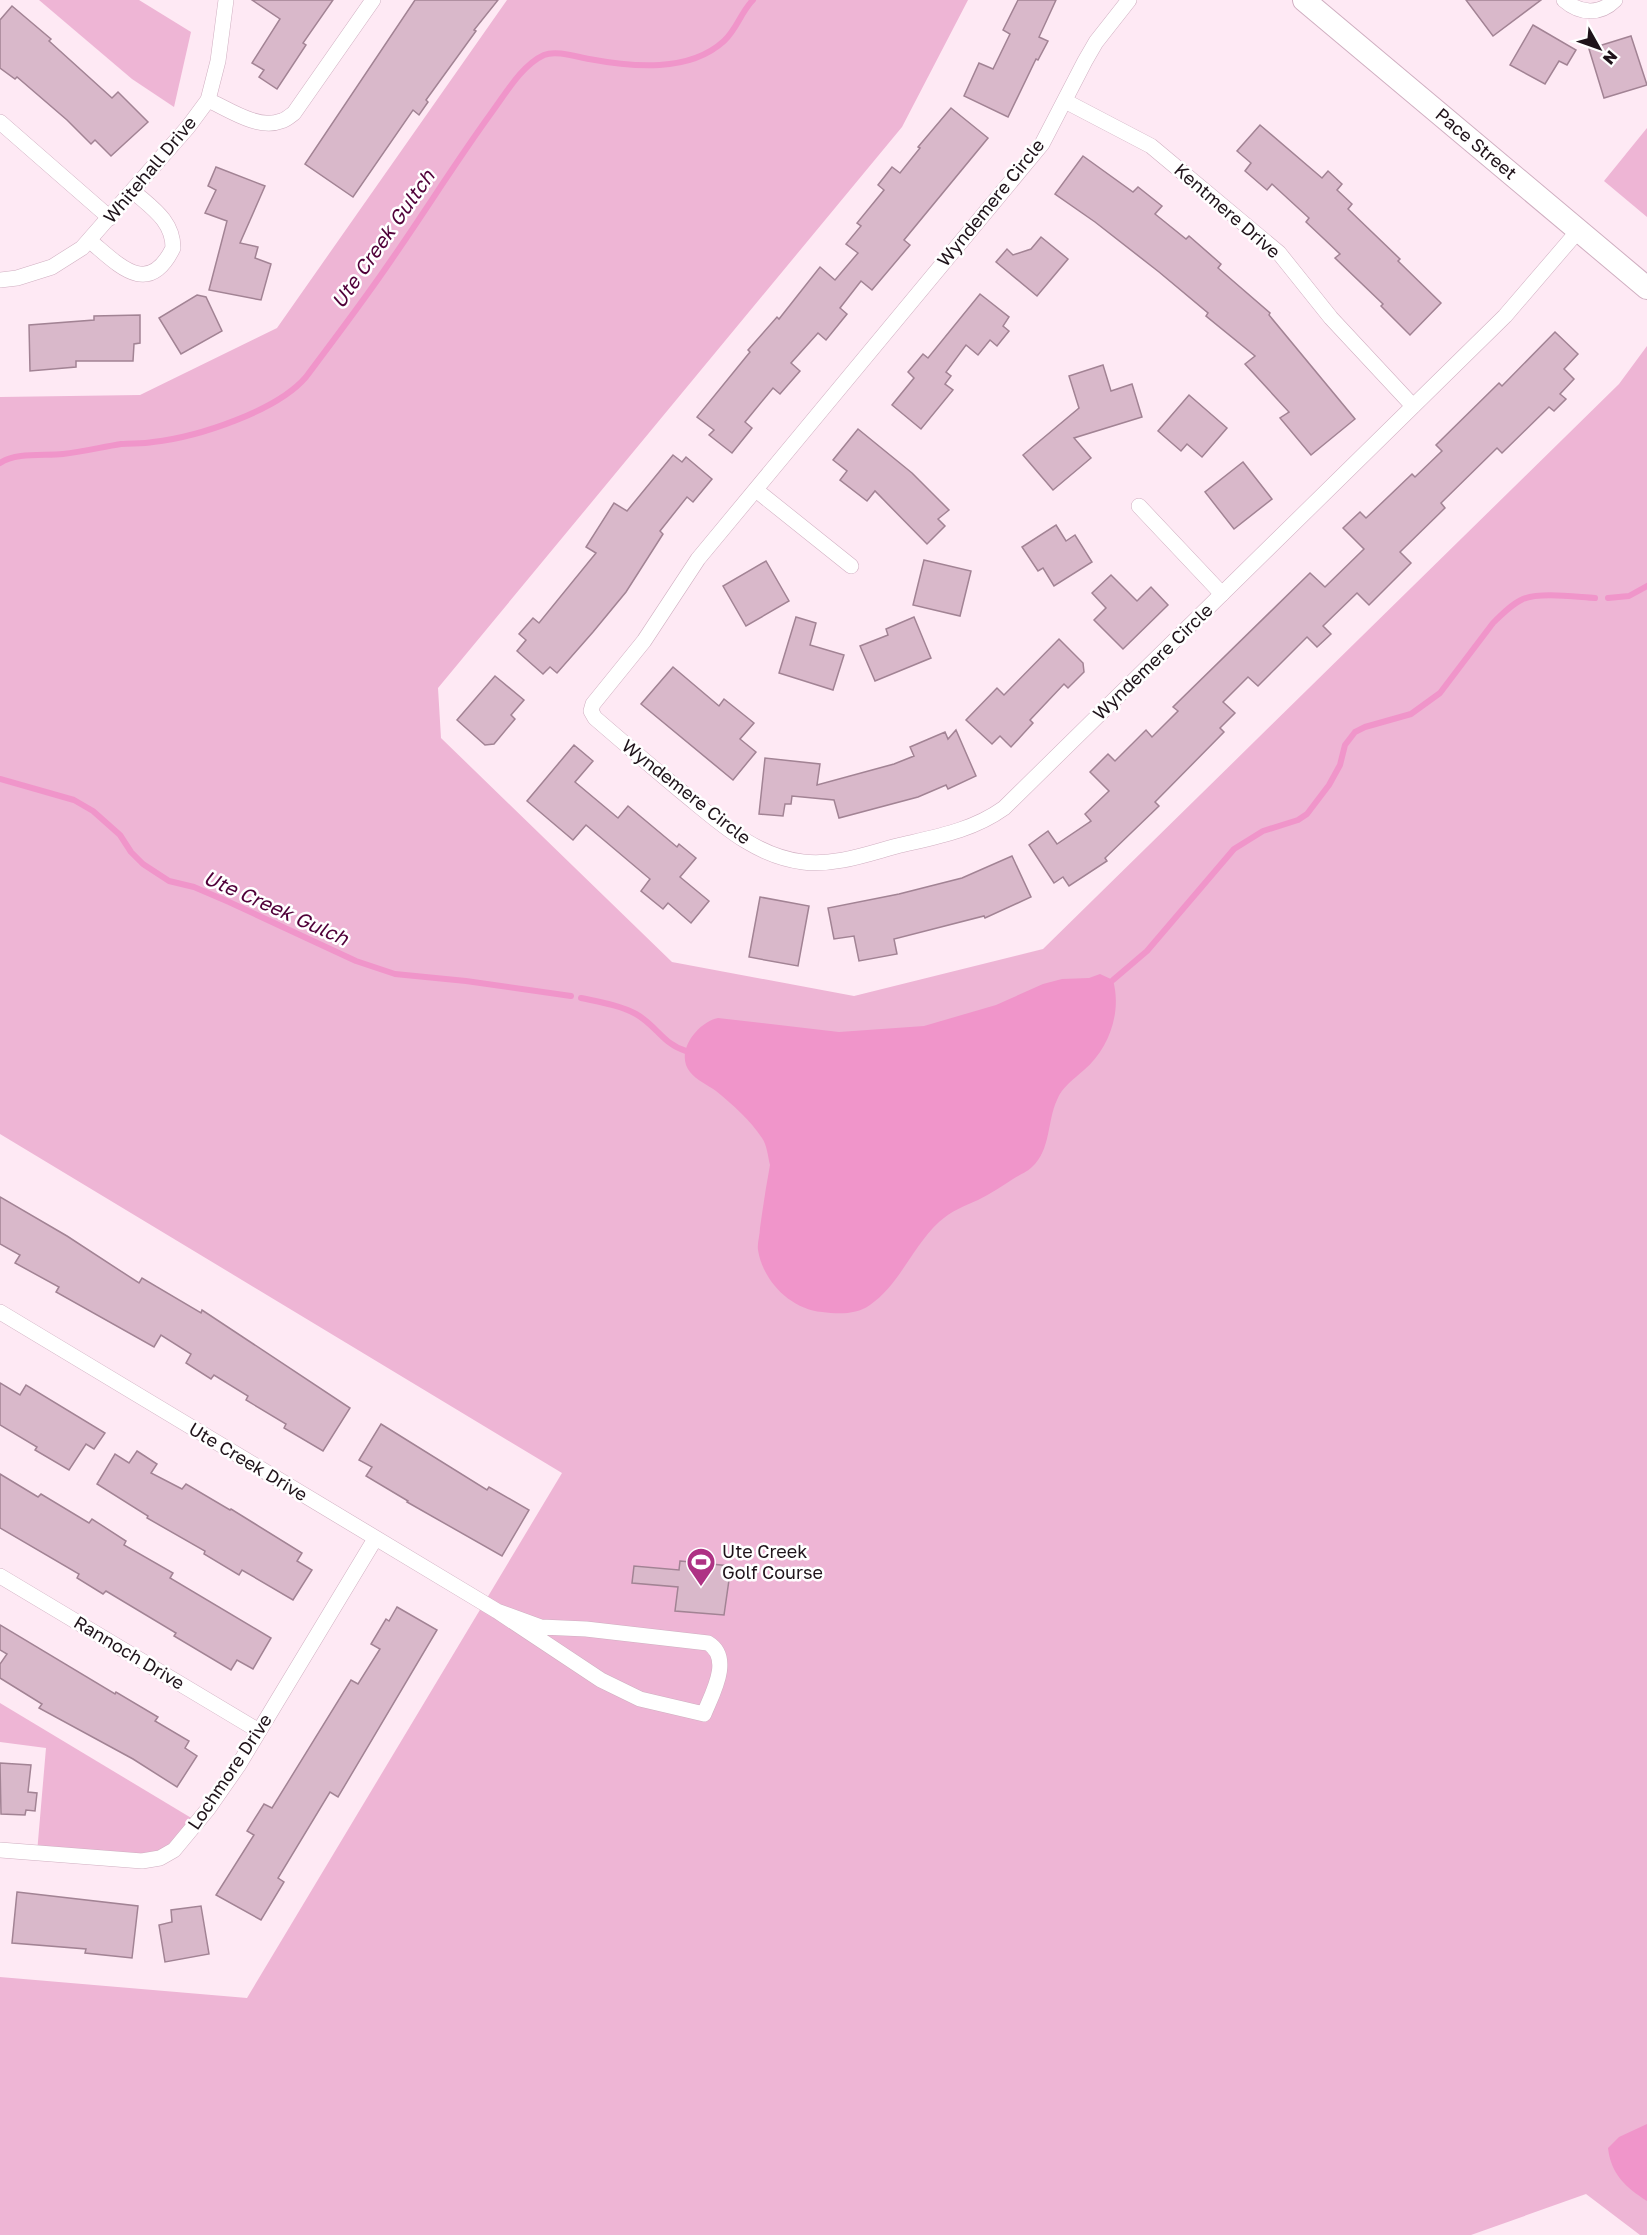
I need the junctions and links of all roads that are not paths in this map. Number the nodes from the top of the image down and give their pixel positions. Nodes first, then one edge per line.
1 (226, 0) edge
2 (373, 0) edge
3 (1129, 0) edge
4 (1304, 0) edge
5 (1564, 0) edge
6 (1615, 0) edge
7 (208, 100) junction
8 (1065, 101) junction
9 (0, 122) edge
10 (134, 192) junction
11 (110, 218) junction
12 (1578, 231) junction
13 (90, 241) junction
14 (0, 280) edge
15 (1647, 288) edge
16 (1413, 406) junction
17 (756, 490) junction
18 (1139, 506) dead end
19 (851, 566) dead end
20 (1222, 594) junction
21 (0, 1312) edge
22 (375, 1539) junction
23 (0, 1576) edge
24 (497, 1611) junction
25 (259, 1731) junction
26 (0, 1850) edge

1 - 7 street, Whitehall Drive
2 - 7 street
3 - 8 street, Wyndemere Circle
4 - 12 main road, Pace Street
5 - 6 street
7 - 10 street, Whitehall Drive
8 - 16 street, Kentmere Drive
8 - 17 street, Wyndemere Circle
9 - 11 street
10 - 11 street, Whitehall Drive
10 - 13 street
11 - 13 street, Whitehall Drive
12 - 15 main road, Pace Street
12 - 16 street, Wyndemere Circle
13 - 14 street, Whitehall Drive
16 - 20 street, Wyndemere Circle
17 - 19 street
17 - 20 street, Wyndemere Circle
18 - 20 street
21 - 22 street, Ute Creek Drive
22 - 24 street, Ute Creek Drive
22 - 25 street, Lochmore Drive
23 - 25 street, Rannoch Drive
24 - 24 street, Ute Creek Drive
25 - 26 street, Lochmore Drive

